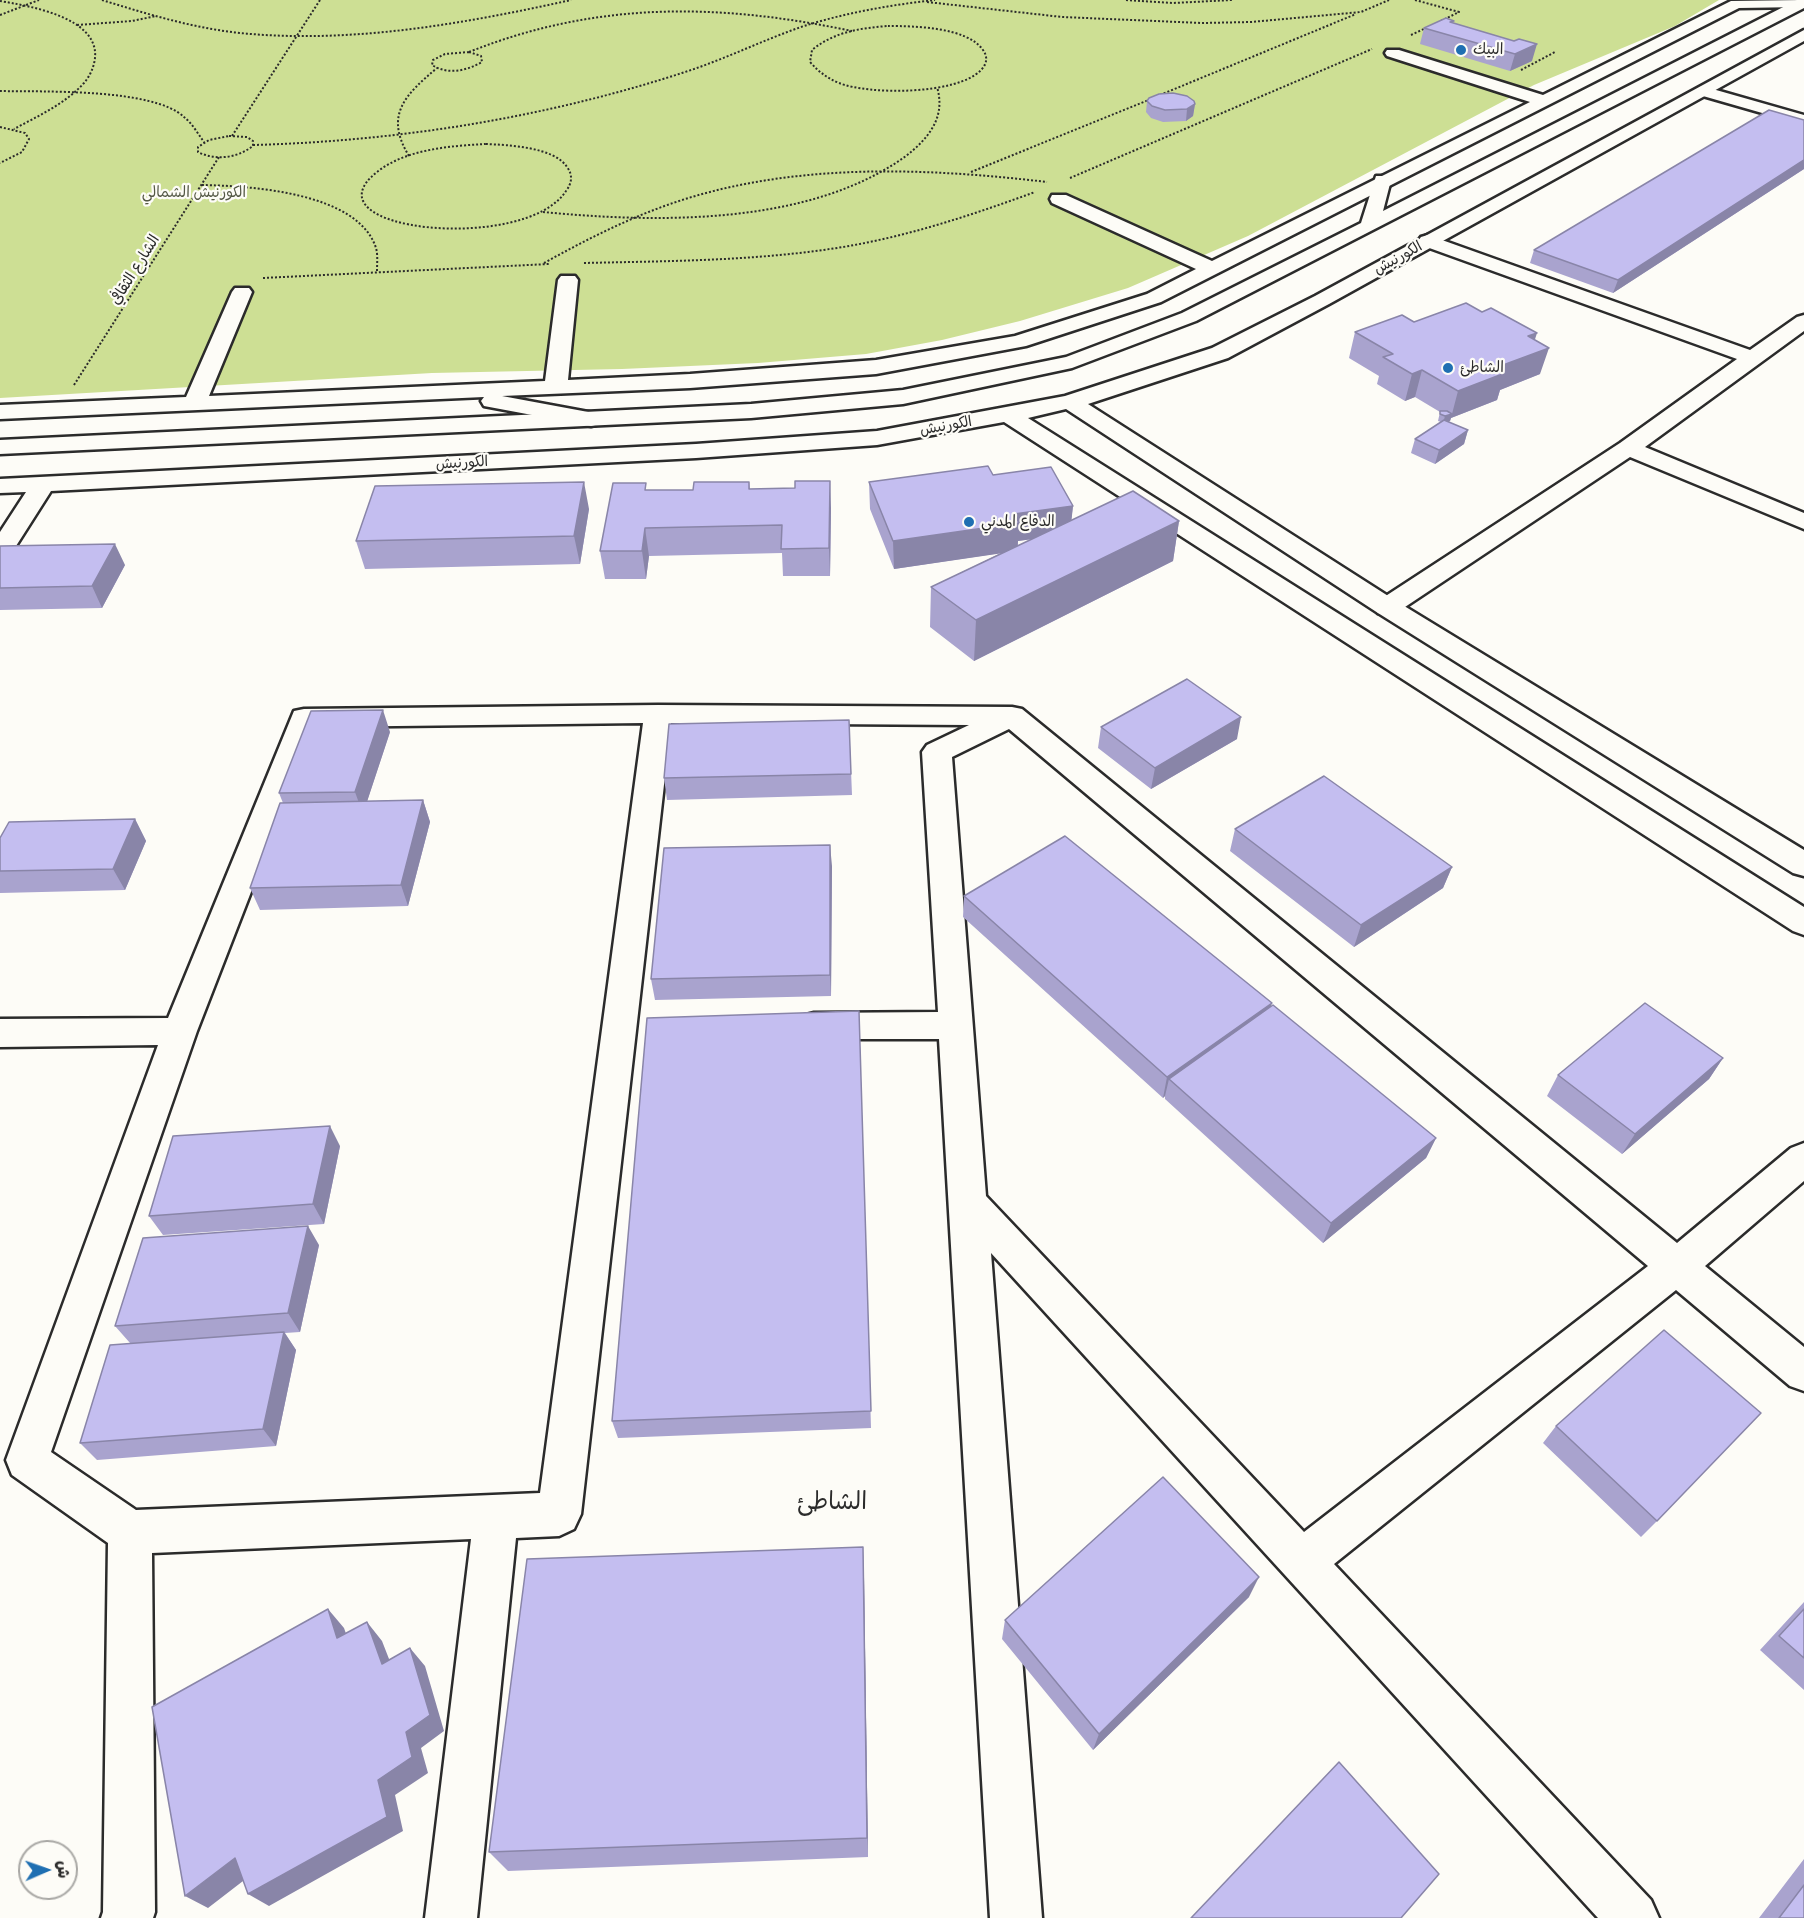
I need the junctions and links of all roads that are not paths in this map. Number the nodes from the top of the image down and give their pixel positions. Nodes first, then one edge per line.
1 (1803, 3) edge
2 (1804, 35) edge
3 (1387, 49) road end
4 (1721, 81) junction
5 (1702, 91) junction
6 (1544, 101) junction
7 (1796, 102) edge
8 (1769, 110) junction
9 (1804, 120) edge
10 (1382, 180) junction
11 (1059, 200) dead end
12 (1370, 226) junction
13 (1428, 241) junction
14 (1211, 268) junction
15 (567, 269) road end
16 (242, 292) dead end
17 (1804, 321) edge
18 (1753, 358) junction
19 (556, 385) junction
20 (437, 391) junction
21 (195, 402) junction
22 (1070, 402) junction
23 (0, 412) edge
24 (1008, 415) junction
25 (591, 419) junction
26 (0, 447) edge
27 (1628, 448) junction
28 (42, 484) junction
29 (0, 486) edge
30 (1804, 522) edge
31 (0, 552) edge
32 (1386, 607) junction
33 (658, 714) junction
34 (1012, 716) junction
35 (1804, 865) edge
36 (1804, 922) edge
37 (956, 1024) junction
38 (788, 1026) edge
39 (180, 1031) junction
40 (0, 1033) edge
41 (1804, 1159) edge
42 (968, 1202) junction
43 (1677, 1266) junction
44 (1804, 1372) edge
45 (496, 1517) junction
46 (130, 1532) junction
47 (1302, 1561) junction
48 (127, 1918) edge
49 (451, 1918) edge
50 (1016, 1918) edge
51 (1633, 1918) edge

1 - 6 main road
1 - 12 main road, الكورنيش
2 - 4 main road, الكورنيش
3 - 6 main road
4 - 5 main road, الكورنيش
4 - 7 main road
5 - 8 main road
5 - 13 main road, الكورنيش
6 - 10 main road
7 - 8 main road
8 - 9 main road
10 - 12 main road
10 - 14 main road
11 - 14 main road
12 - 25 main road, الكورنيش
13 - 18 main road
13 - 22 main road, الكورنيش
14 - 19 main road
15 - 19 main road
16 - 21 main road
17 - 18 main road
18 - 27 main road
19 - 20 main road
20 - 21 main road
20 - 25 main road
21 - 23 main road
22 - 24 main road, الكورنيش
22 - 32 main road
24 - 28 main road, الكورنيش
24 - 36 main road
25 - 26 main road, الكورنيش
27 - 30 main road
27 - 32 main road
28 - 29 main road, الكورنيش
28 - 31 main road
32 - 35 main road
33 - 34 main road
33 - 39 main road
33 - 45 main road
34 - 37 main road
34 - 43 main road
37 - 38 main road
37 - 42 main road
39 - 40 main road
39 - 46 main road
41 - 43 main road
42 - 47 main road
42 - 50 main road
43 - 44 main road
43 - 47 main road
45 - 46 main road
45 - 49 main road
46 - 48 main road
47 - 51 main road

